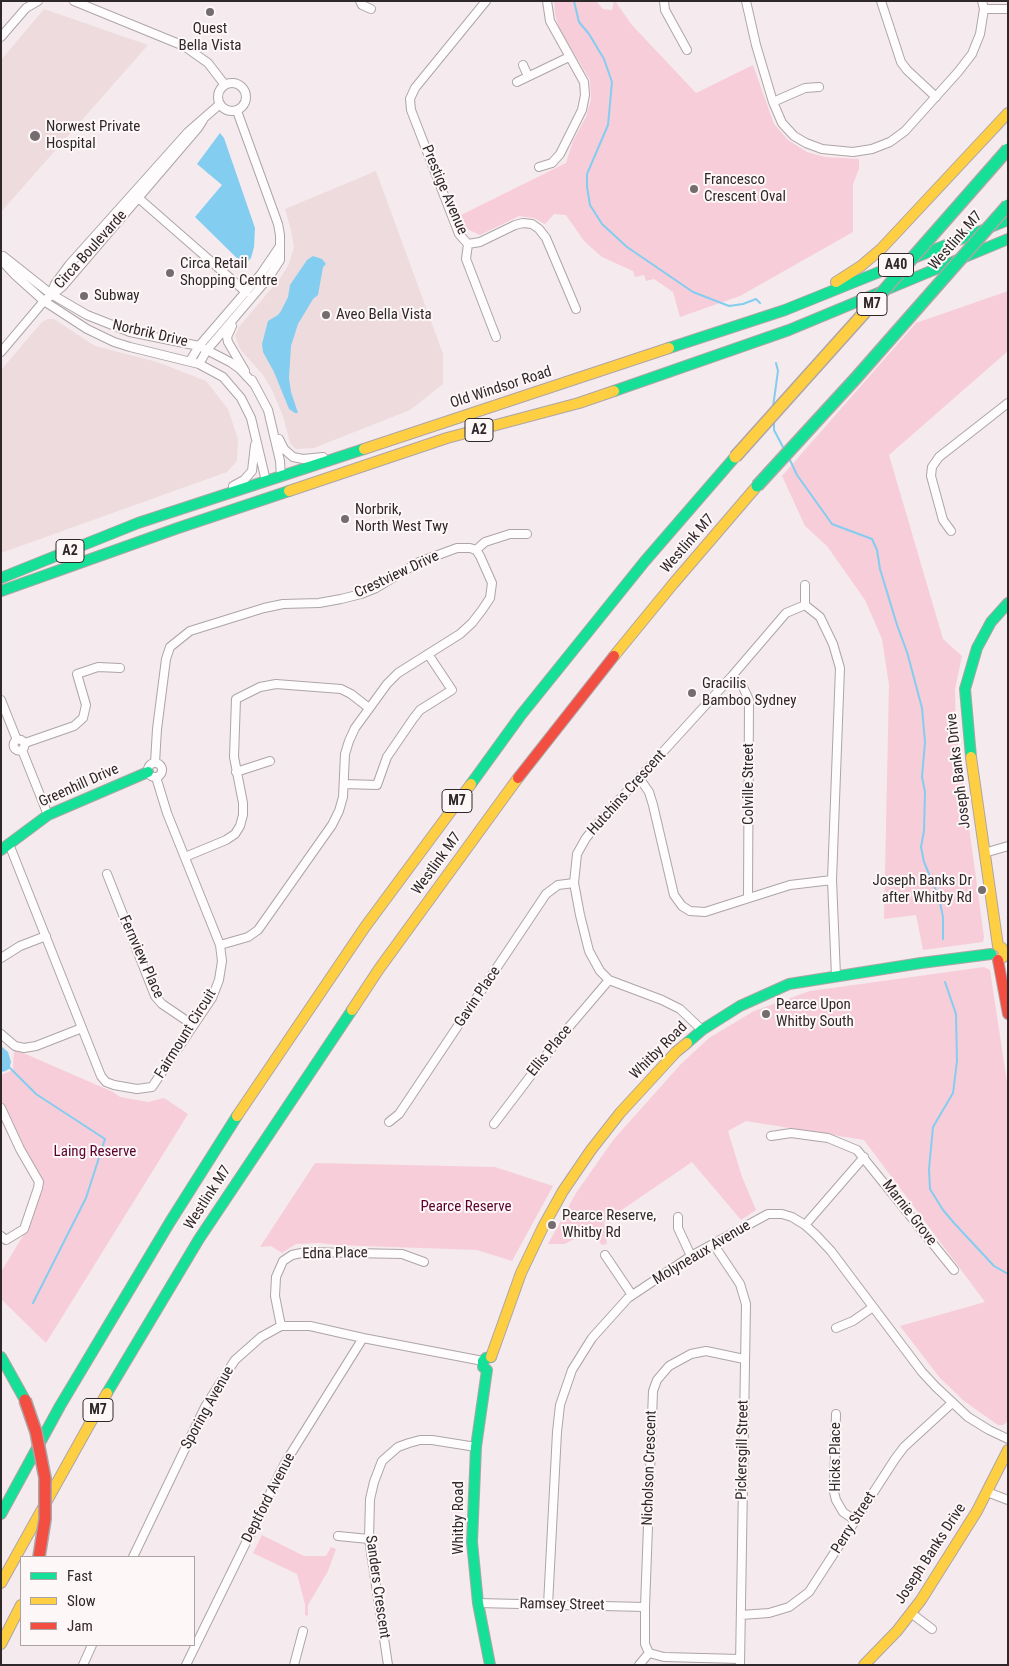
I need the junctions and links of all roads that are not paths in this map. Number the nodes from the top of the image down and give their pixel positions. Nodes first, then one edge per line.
1 (38, 1) edge
2 (74, 1) edge
3 (486, 1) edge
4 (547, 1) edge
5 (664, 1) edge
6 (746, 1) edge
7 (881, 1) edge
8 (983, 5) edge
9 (360, 6) edge
10 (1008, 9) edge
11 (371, 10) dead end
12 (1, 37) edge
13 (687, 50) dead end
14 (569, 57) junction
15 (523, 65) dead end
16 (528, 76) junction
17 (517, 82) dead end
18 (225, 84) junction
19 (819, 87) dead end
20 (936, 97) junction
21 (773, 102) junction
22 (220, 104) junction
23 (237, 111) junction
24 (1008, 113) edge
25 (1008, 149) edge
26 (538, 167) dead end
27 (136, 196) junction
28 (1008, 205) edge
29 (1008, 220) edge
30 (1008, 239) edge
31 (468, 244) junction
32 (280, 246) junction
33 (1, 255) edge
34 (1, 260) edge
35 (246, 292) junction
36 (51, 294) junction
37 (44, 301) junction
38 (576, 308) dead end
39 (785, 310) junction
40 (236, 315) junction
41 (496, 337) dead end
42 (203, 348) junction
43 (1, 352) edge
44 (195, 362) junction
45 (253, 383) junction
46 (1008, 402) edge
47 (272, 423) junction
48 (254, 428) junction
49 (371, 447) junction
50 (281, 477) junction
51 (266, 481) junction
52 (270, 498) junction
53 (138, 523) junction
54 (951, 531) dead end
55 (527, 534) dead end
56 (476, 550) junction
57 (1, 578) edge
58 (804, 585) dead end
59 (1, 591) edge
60 (1008, 603) edge
61 (805, 605) junction
62 (428, 654) junction
63 (120, 668) dead end
64 (732, 676) junction
65 (1, 700) edge
66 (369, 708) junction
67 (21, 744) junction
68 (270, 761) dead end
69 (153, 771) junction
70 (236, 772) junction
71 (640, 779) junction
72 (344, 784) junction
73 (48, 815) junction
74 (1008, 846) edge
75 (5, 847) edge
76 (984, 853) junction
77 (185, 857) junction
78 (107, 874) dead end
79 (832, 880) junction
80 (574, 883) junction
81 (748, 897) junction
82 (46, 936) junction
83 (220, 945) junction
84 (995, 953) junction
85 (1, 958) edge
86 (836, 976) junction
87 (609, 980) junction
88 (1008, 1014) edge
89 (193, 1025) junction
90 (82, 1028) junction
91 (702, 1030) junction
92 (1, 1034) edge
93 (1, 1108) edge
94 (389, 1122) dead end
95 (494, 1124) dead end
96 (770, 1136) dead end
97 (864, 1157) junction
98 (678, 1218) dead end
99 (805, 1225) junction
100 (4, 1238) edge
101 (714, 1245) junction
102 (605, 1255) dead end
103 (691, 1256) junction
104 (424, 1262) dead end
105 (954, 1270) dead end
106 (632, 1296) junction
107 (873, 1307) junction
108 (281, 1326) junction
109 (836, 1328) dead end
110 (364, 1338) junction
111 (1, 1357) edge
112 (744, 1359) junction
113 (487, 1363) junction
114 (952, 1403) junction
115 (836, 1414) dead end
116 (1008, 1439) edge
117 (476, 1447) junction
118 (1008, 1450) edge
119 (988, 1492) junction
120 (1008, 1500) edge
121 (1, 1514) edge
122 (856, 1521) junction
123 (338, 1536) dead end
124 (369, 1540) junction
125 (39, 1556) edge
126 (133, 1556) edge
127 (1, 1583) edge
128 (478, 1603) junction
129 (548, 1605) junction
130 (645, 1606) junction
131 (20, 1607) edge
132 (911, 1613) junction
133 (741, 1615) junction
134 (932, 1629) dead end
135 (302, 1631) dead end
136 (1, 1644) edge
137 (92, 1646) edge
138 (649, 1652) junction
139 (740, 1662) edge
140 (83, 1665) edge
141 (186, 1665) edge
142 (294, 1665) edge
143 (388, 1665) edge
144 (490, 1665) edge
145 (639, 1665) edge
146 (864, 1665) edge

1 - 12 street
2 - 18 street
3 - 31 street, Prestige Avenue
4 - 14 street
5 - 13 street
6 - 21 street
7 - 20 street
8 - 10 street
8 - 20 street
9 - 11 street
14 - 16 street
14 - 26 street
15 - 16 street
16 - 17 street
18 - 22 street
18 - 23 street
19 - 21 street
20 - 21 street
22 - 23 street
22 - 27 street, Circa Boulevarde
23 - 32 street, Norbrik Drive
24 - 39 main road
25 - 121 main road, Westlink M7 / M7, bridge
27 - 35 street
27 - 36 street, Circa Boulevarde
28 - 127 main road, Westlink M7 / M7, bridge
29 - 39 main road, Old Windsor Road / A40
30 - 52 main road, A2
31 - 38 street, Prestige Avenue
31 - 41 street
32 - 35 street, Norbrik Drive
32 - 40 street, Norbrik Drive
33 - 36 street, Norbrik Drive
34 - 37 street, Norbrik Drive
35 - 42 street, Norbrik Drive
36 - 37 street, Circa Boulevarde
36 - 42 street, Norbrik Drive
37 - 43 street, Circa Boulevarde
37 - 44 street, Norbrik Drive
39 - 49 main road, Old Windsor Road / A2
40 - 42 street, Norbrik Drive
40 - 45 street, Norbrik Drive
42 - 44 street, Norbrik Drive
42 - 45 street, Norbrik Drive
44 - 48 street, Norbrik Drive
45 - 47 street, Norbrik Drive
46 - 54 street
47 - 49 street
47 - 50 street, Norbrik Drive
48 - 51 street, Norbrik Drive
48 - 53 street
49 - 50 main road, Old Windsor Road / A2
50 - 51 main road, Old Windsor Road / A2
50 - 52 main road
51 - 52 main road
51 - 53 main road, Old Windsor Road / A2
52 - 59 main road, A2
53 - 57 main road, Old Windsor Road / A2
55 - 56 street
56 - 62 street
56 - 69 street, Crestview Drive
58 - 61 street
60 - 76 main road, Joseph Banks Drive
61 - 64 street, Hutchins Crescent
61 - 79 street
62 - 66 street
62 - 72 street
63 - 67 street
64 - 71 street, Hutchins Crescent
64 - 81 street, Colville Street
65 - 67 street
66 - 70 street
66 - 72 street
67 - 73 street
68 - 70 street
69 - 73 main road, Greenhill Drive
69 - 77 street, Fairmount Circuit
70 - 77 street
71 - 80 street, Hutchins Crescent
71 - 81 street
72 - 83 street
73 - 75 main road, Greenhill Drive
74 - 76 street
75 - 82 street, Fairmount Circuit
76 - 84 main road, Joseph Banks Drive
77 - 83 street, Fairmount Circuit
78 - 89 street, Fernview Place
79 - 81 street
79 - 86 street
80 - 87 street, Hutchins Crescent
80 - 94 street, Gavin Place
82 - 85 street
82 - 90 street, Fairmount Circuit
83 - 89 street, Fairmount Circuit
84 - 86 main road, Whitby Road
84 - 88 main road, Joseph Banks Drive
86 - 91 main road, Whitby Road
87 - 91 street
87 - 95 street, Ellis Place
89 - 90 street, Fairmount Circuit
90 - 92 street
91 - 113 main road, Whitby Road
93 - 100 street
96 - 97 street, Marnie Grove
97 - 99 street
97 - 105 street, Marnie Grove
98 - 103 street
99 - 101 street, Molyneaux Avenue
99 - 107 street, Molyneaux Avenue
101 - 103 street, Molyneaux Avenue
101 - 112 street, Pickersgill Street
102 - 106 street
103 - 106 street, Molyneaux Avenue
104 - 108 street, Edna Place
106 - 129 street, Molyneaux Avenue
107 - 109 street
107 - 114 street, Molyneaux Avenue
108 - 110 street, Sporing Avenue
108 - 126 street, Sporing Avenue
110 - 113 street, Sporing Avenue
110 - 141 street, Deptford Avenue
111 - 125 main road, bridge
112 - 130 street, Nicholson Crescent
112 - 133 street, Pickersgill Street
113 - 117 main road, Whitby Road
114 - 116 street, Molyneaux Avenue
114 - 122 street, Perry Street
115 - 122 street, Hicks Place
117 - 124 street, Sanders Crescent
117 - 128 main road, Whitby Road
118 - 119 main road, Joseph Banks Drive
119 - 120 street
119 - 132 main road, Joseph Banks Drive
122 - 133 street, Perry Street
123 - 124 street
124 - 143 street, Sanders Crescent
128 - 129 street, Ramsey Street
128 - 144 main road, Whitby Road
129 - 130 street, Ramsey Street
130 - 138 street, Nicholson Crescent
131 - 136 main road
132 - 134 street
132 - 146 main road, Joseph Banks Drive
133 - 139 street, Pickersgill Street
135 - 142 street
137 - 140 street
138 - 139 street
138 - 145 street

